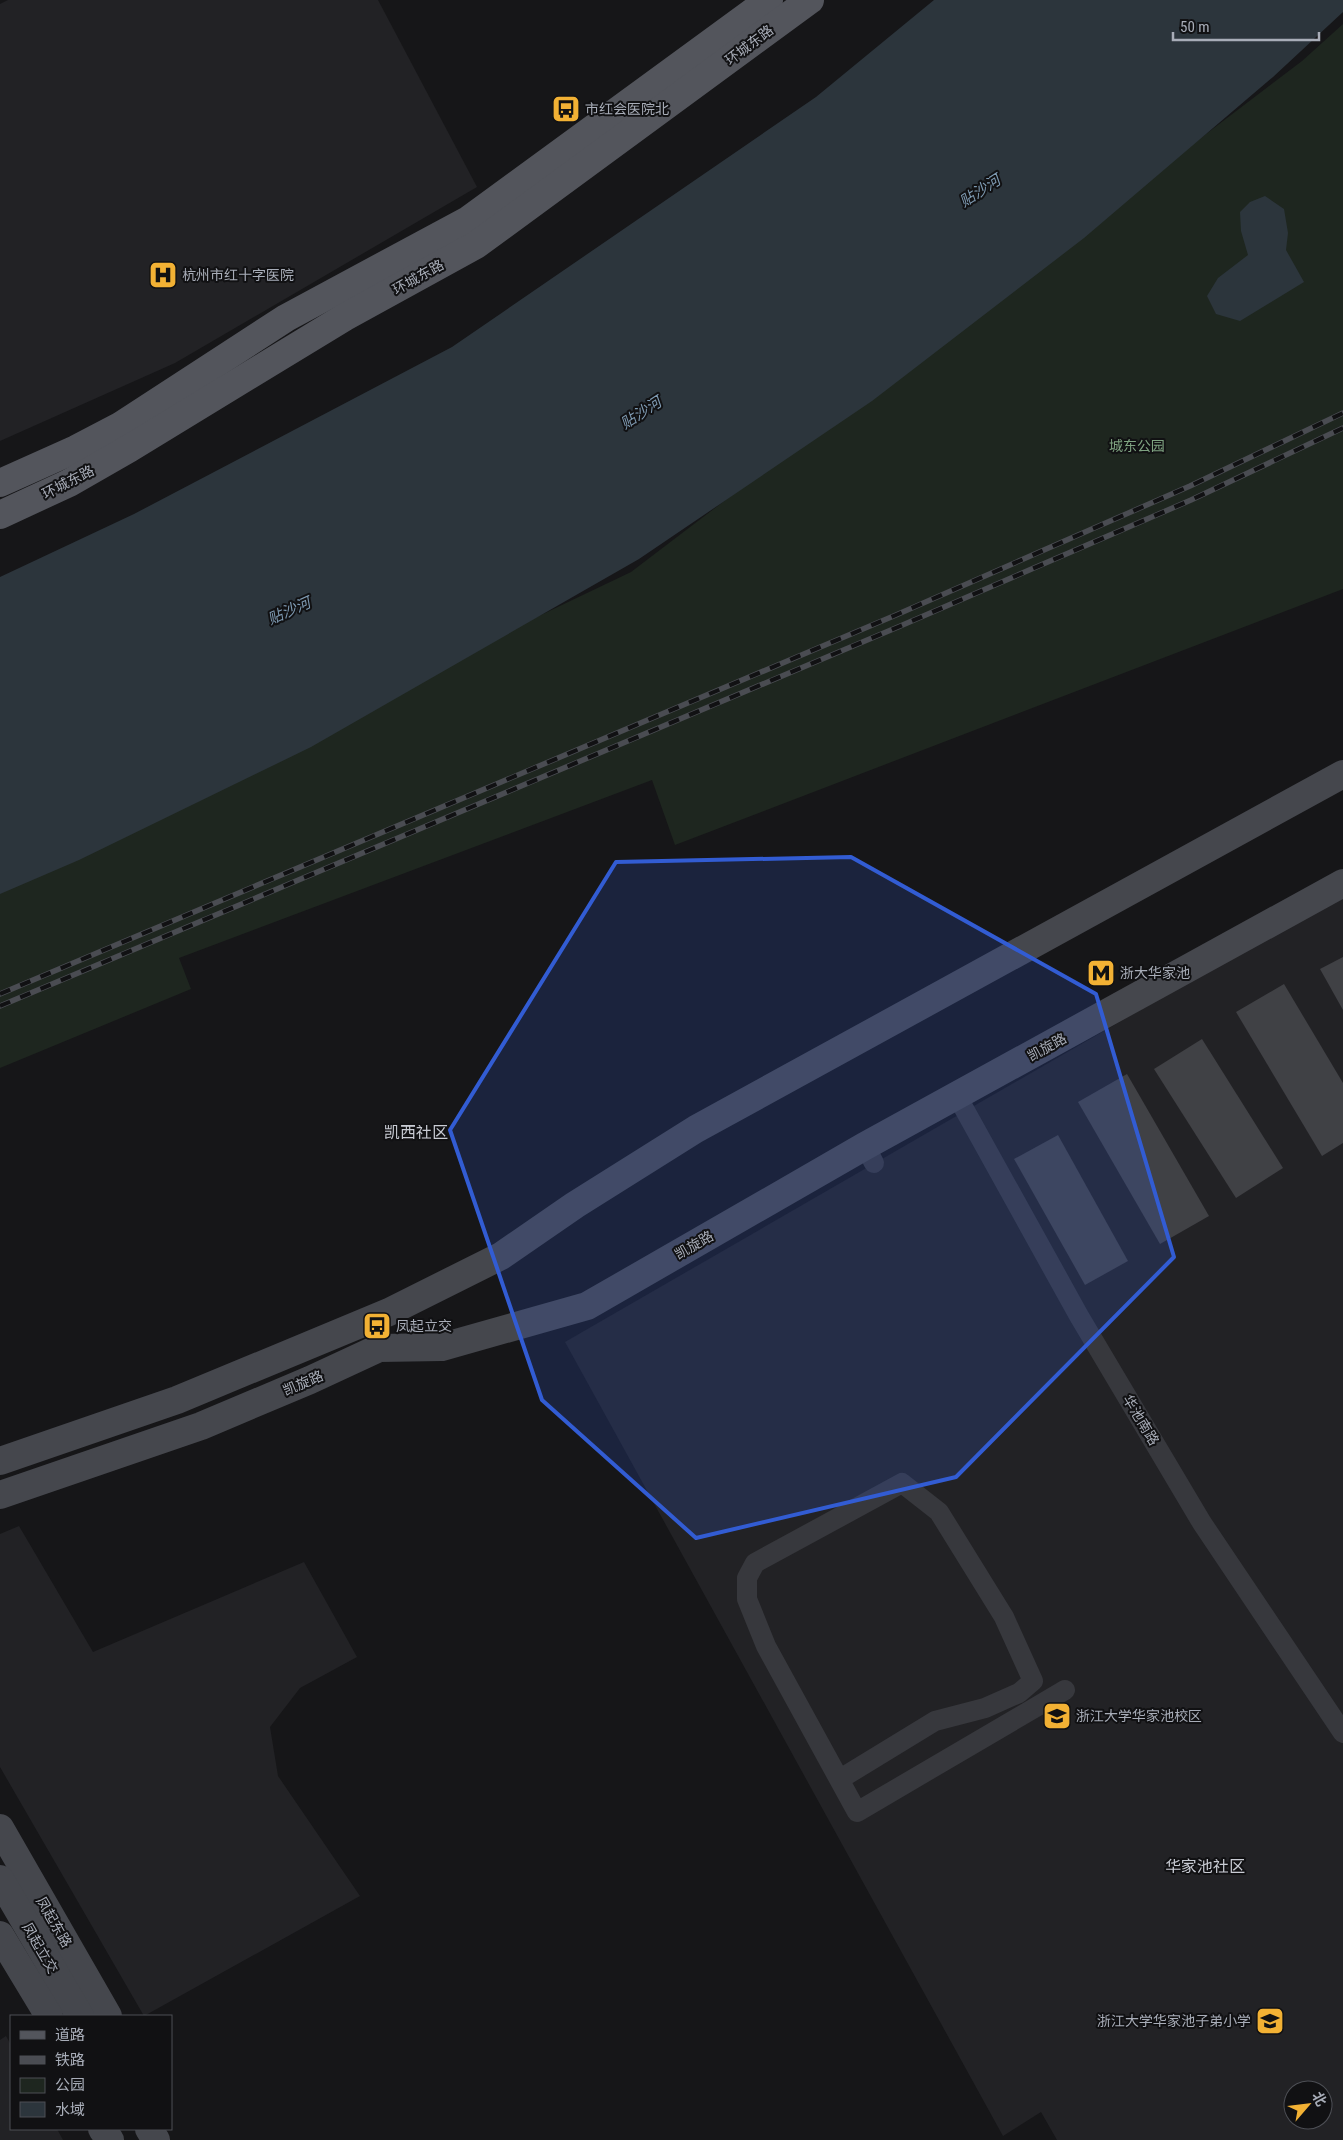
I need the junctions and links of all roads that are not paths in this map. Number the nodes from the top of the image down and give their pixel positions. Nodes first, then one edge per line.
1 (769, 0) edge
2 (810, 0) edge
3 (125, 437) junction
4 (0, 483) edge
5 (0, 515) edge
6 (1343, 774) edge
7 (1343, 883) edge
8 (957, 1096) junction
9 (0, 1462) edge
10 (0, 1494) edge
11 (1066, 1690) dead end
12 (1343, 1733) edge
13 (840, 1779) junction
14 (0, 1828) edge
15 (0, 1879) edge
16 (0, 1935) edge
17 (0, 1960) edge
18 (32, 2015) edge
19 (48, 2015) edge
20 (79, 2015) edge
21 (107, 2015) edge

1 - 3 main road, 环城东路
2 - 3 main road, 环城东路
3 - 4 main road, 环城东路
3 - 5 main road, 环城东路
6 - 9 main road
7 - 8 main road, 凯旋路
8 - 10 main road, 凯旋路
8 - 12 street, 华池南路
11 - 13 street
13 - 13 street
14 - 21 main road, 凤起东路
15 - 20 main road, 凤起立交
16 - 19 main road, 凤起立交
17 - 18 main road

